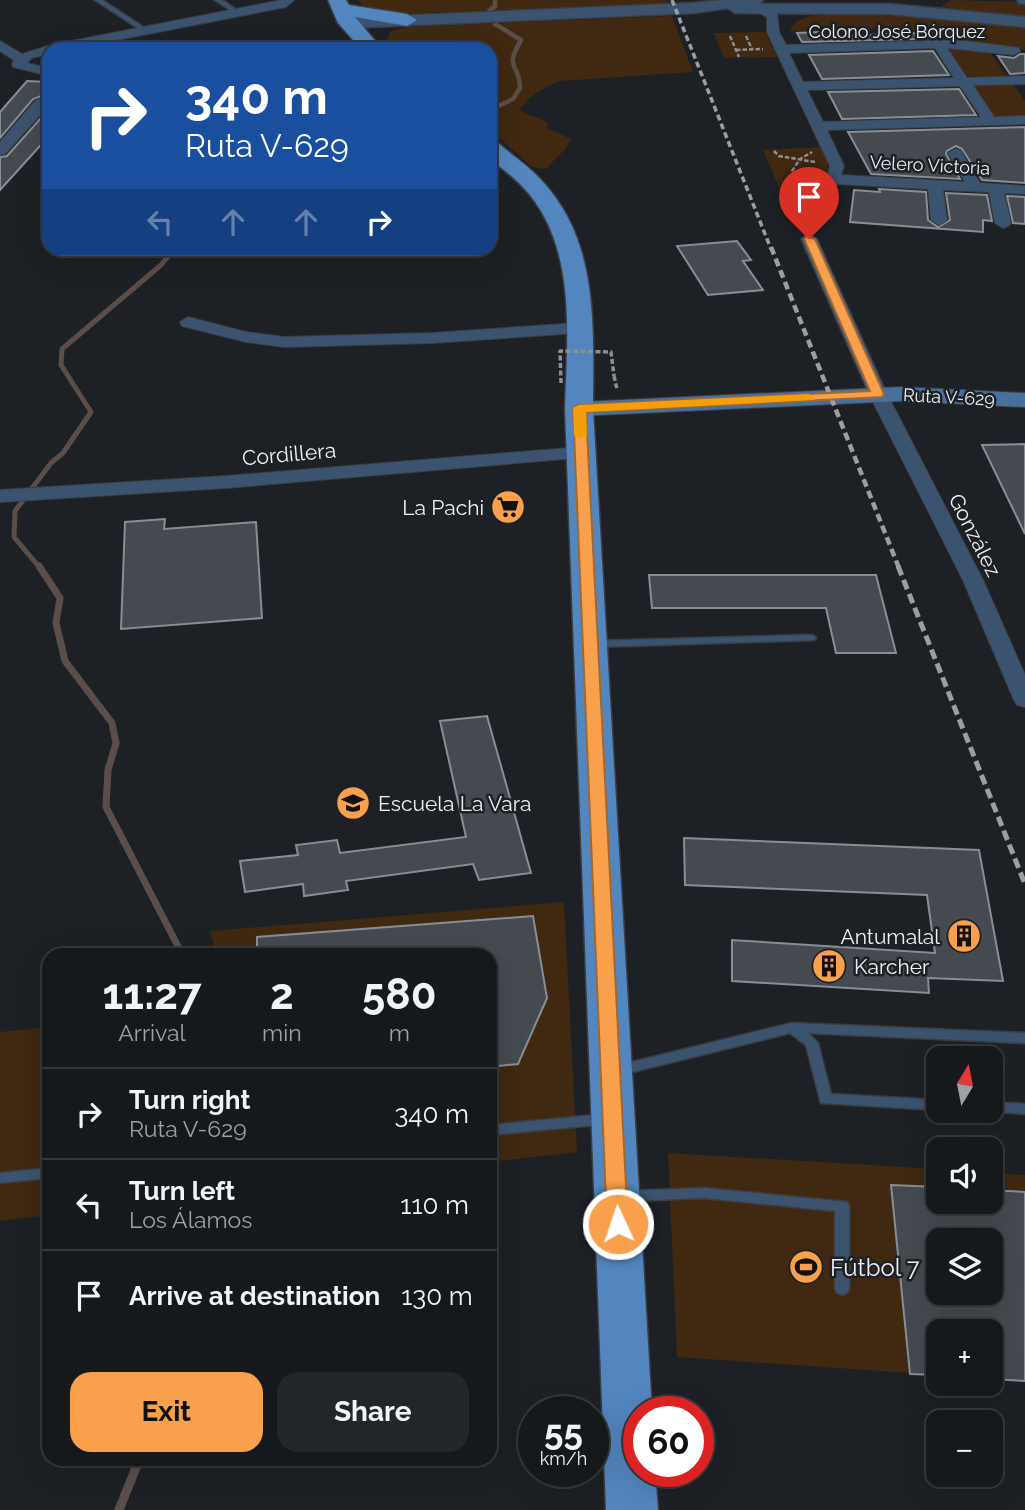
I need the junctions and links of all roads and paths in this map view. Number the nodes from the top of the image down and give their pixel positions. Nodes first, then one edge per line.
1 (98, 0) edge
2 (218, 0) edge
3 (288, 0) edge
4 (839, 0) edge
5 (944, 0) edge
6 (755, 4) edge
7 (819, 7) junction
8 (858, 7) junction
9 (341, 11) edge
10 (920, 11) junction
11 (238, 13) junction
12 (407, 20) junction
13 (1025, 23) edge
14 (773, 24) junction
15 (146, 31) junction
16 (730, 36) dead end
17 (746, 36) dead end
18 (87, 42) edge
19 (366, 42) edge
20 (373, 42) edge
21 (0, 45) edge
22 (939, 45) junction
23 (752, 49) junction
24 (781, 49) junction
25 (736, 50) junction
26 (1014, 51) dead end
27 (42, 52) edge
28 (739, 57) dead end
29 (21, 59) junction
30 (42, 71) edge
31 (12, 76) dead end
32 (42, 77) edge
33 (1025, 80) edge
34 (963, 82) junction
35 (799, 86) junction
36 (42, 103) edge
37 (1025, 120) edge
38 (990, 121) junction
39 (819, 126) junction
40 (829, 147) junction
41 (0, 151) edge
42 (774, 151) dead end
43 (955, 153) dead end
44 (497, 154) edge
45 (800, 159) junction
46 (835, 172) junction
47 (935, 185) junction
48 (975, 187) junction
49 (996, 188) junction
50 (1025, 190) edge
51 (814, 201) junction
52 (804, 218) dead end
53 (939, 220) dead end
54 (1003, 223) dead end
55 (809, 239) dead end
56 (188, 322) dead end
57 (578, 328) junction
58 (614, 376) dead end
59 (878, 394) junction
60 (570, 396) junction
61 (1025, 400) edge
62 (581, 453) junction
63 (1, 496) edge
64 (811, 638) dead end
65 (590, 644) junction
66 (1025, 700) edge
67 (792, 1028) junction
68 (1025, 1038) edge
69 (610, 1072) junction
70 (926, 1104) edge
71 (1003, 1108) edge
72 (1025, 1109) edge
73 (613, 1118) junction
74 (497, 1129) edge
75 (42, 1174) edge
76 (0, 1178) edge
77 (617, 1196) junction
78 (842, 1289) dead end
79 (632, 1510) edge

1 - 15 lane
2 - 11 lane
3 - 11 street
4 - 8 street
5 - 10 street
6 - 7 street
6 - 12 street
6 - 14 street
7 - 8 street
7 - 14 street
8 - 10 street
9 - 12 main road
9 - 19 main road
10 - 13 street
11 - 15 street
12 - 20 main road
14 - 24 street
15 - 18 street
16 - 25 path
17 - 23 path
21 - 29 street
22 - 24 street, Colono José Bórquez
22 - 26 street, Colono José Bórquez
22 - 34 street
23 - 24 path
23 - 25 path
24 - 35 street
25 - 28 path
27 - 29 street
29 - 30 street
31 - 32 street
33 - 34 street
34 - 35 street
34 - 38 street
35 - 39 street
36 - 41 street
37 - 38 street
38 - 39 street
39 - 40 street
40 - 45 path
40 - 46 street
42 - 45 path
43 - 48 street
44 - 57 main road
45 - 46 path
45 - 51 path
46 - 47 street, Velero Victoria
46 - 51 street
47 - 48 street, Velero Victoria
47 - 53 street
48 - 49 street, Velero Victoria
49 - 50 street, Velero Victoria
49 - 54 street
51 - 52 street
55 - 59 street
56 - 57 street
57 - 60 main road
58 - 60 path, bridge
59 - 60 main road, Ruta V-629
59 - 61 main road, Ruta V-629
59 - 66 street, González
60 - 62 main road
62 - 63 street, Cordillera
62 - 65 main road
64 - 65 lane
65 - 69 main road
67 - 68 lane
67 - 69 lane
67 - 70 lane
69 - 73 main road
71 - 72 lane
73 - 74 lane
73 - 77 main road
75 - 76 lane
77 - 78 lane
77 - 79 main road

